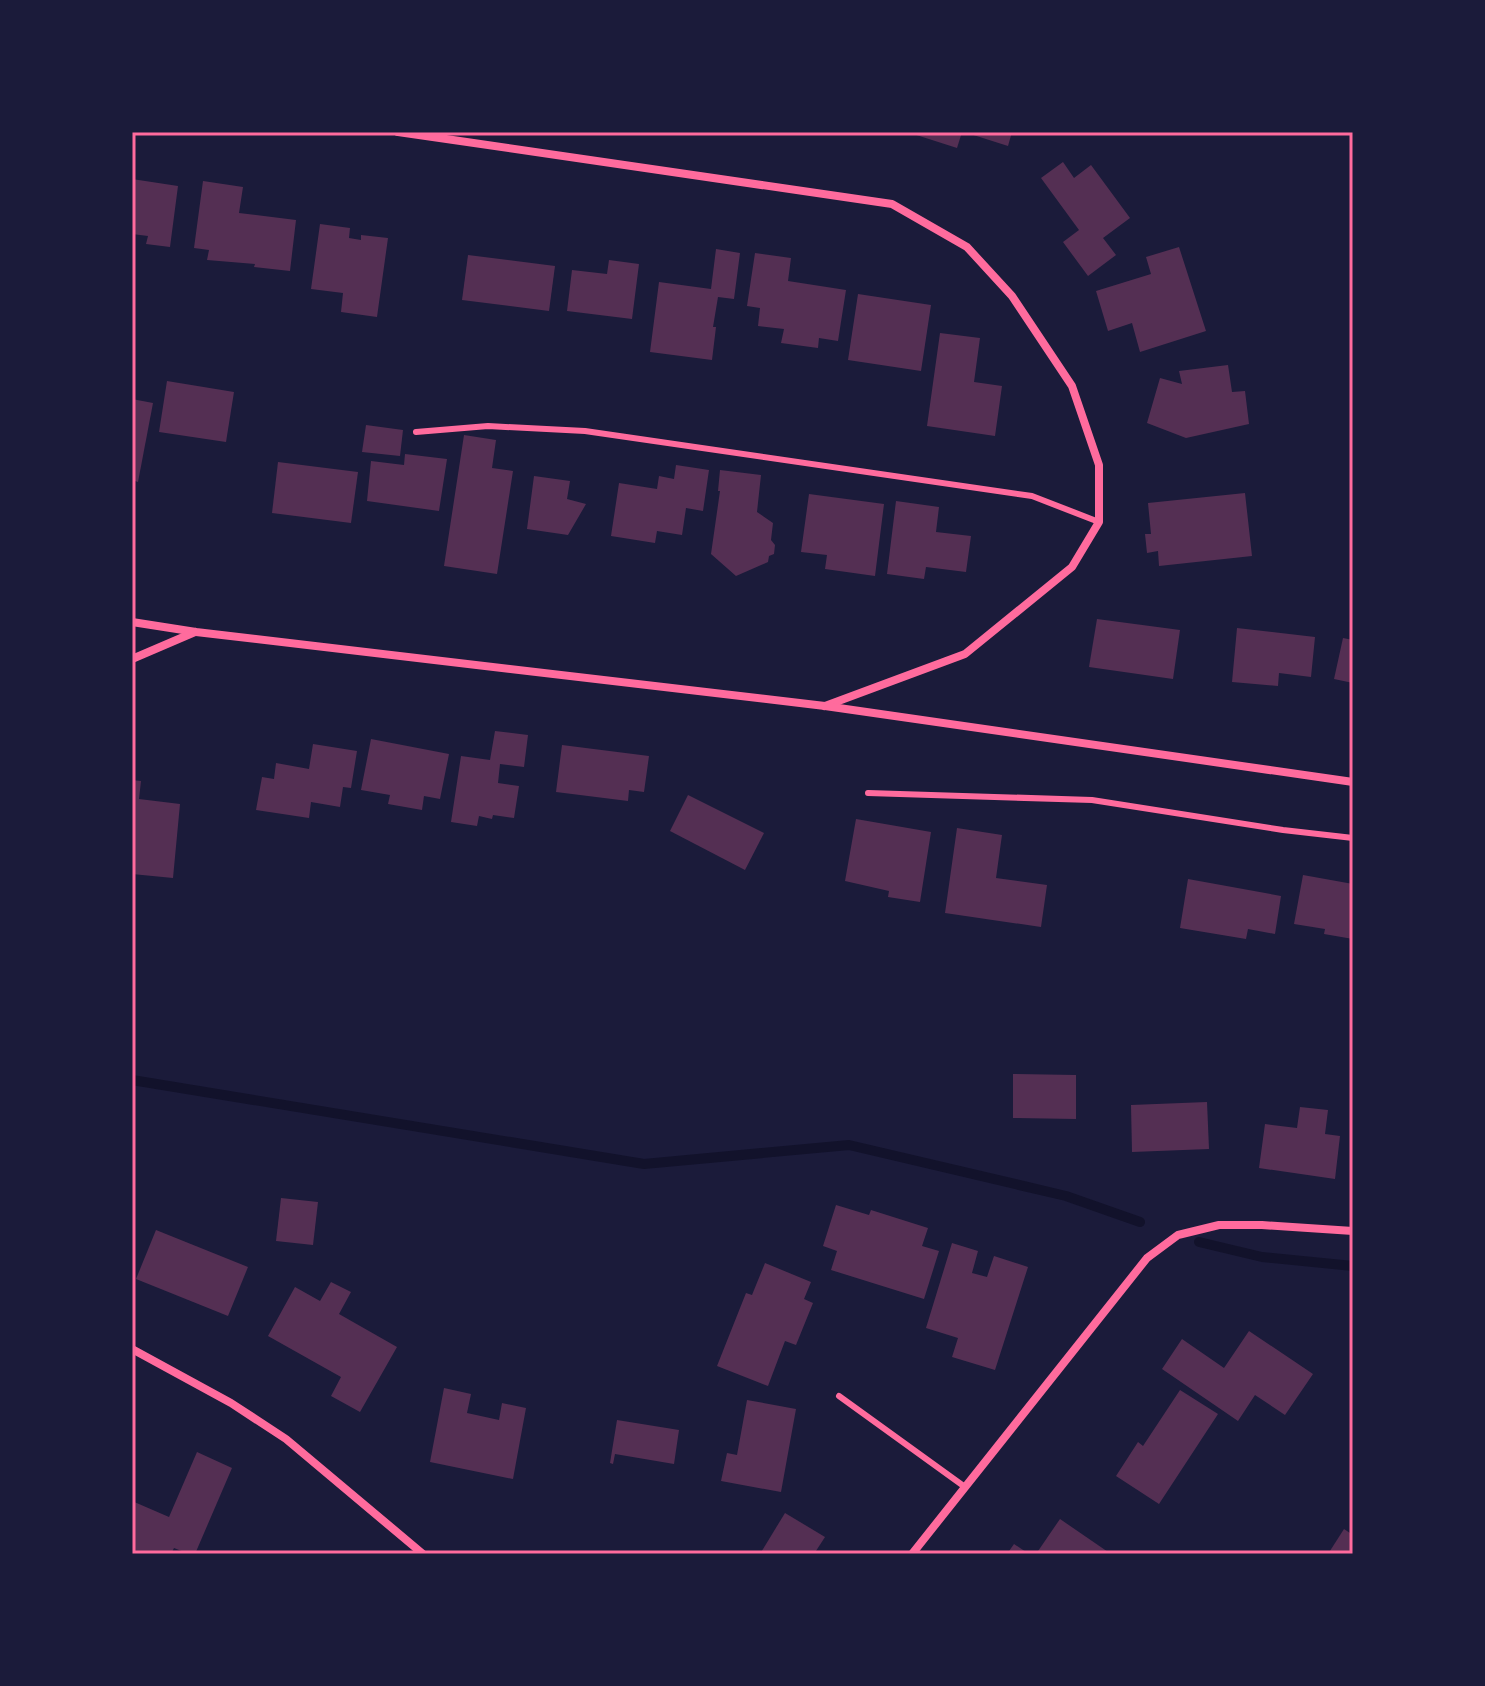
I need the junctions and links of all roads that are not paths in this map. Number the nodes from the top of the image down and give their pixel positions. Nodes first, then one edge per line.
1 (398, 132) edge
2 (416, 432) dead end
3 (1099, 522) junction
4 (132, 622) edge
5 (196, 632) junction
6 (132, 659) edge
7 (825, 706) junction
8 (1353, 782) edge
9 (868, 793) dead end
10 (1353, 838) edge
11 (1353, 1231) edge
12 (132, 1349) edge
13 (839, 1396) dead end
14 (965, 1487) junction
15 (423, 1554) edge
16 (912, 1554) edge

1 - 3 street
2 - 3 lane
3 - 7 street
4 - 5 street
5 - 6 street
5 - 7 street
7 - 8 street
9 - 10 lane
11 - 14 street
12 - 15 street
13 - 14 lane
14 - 16 street

